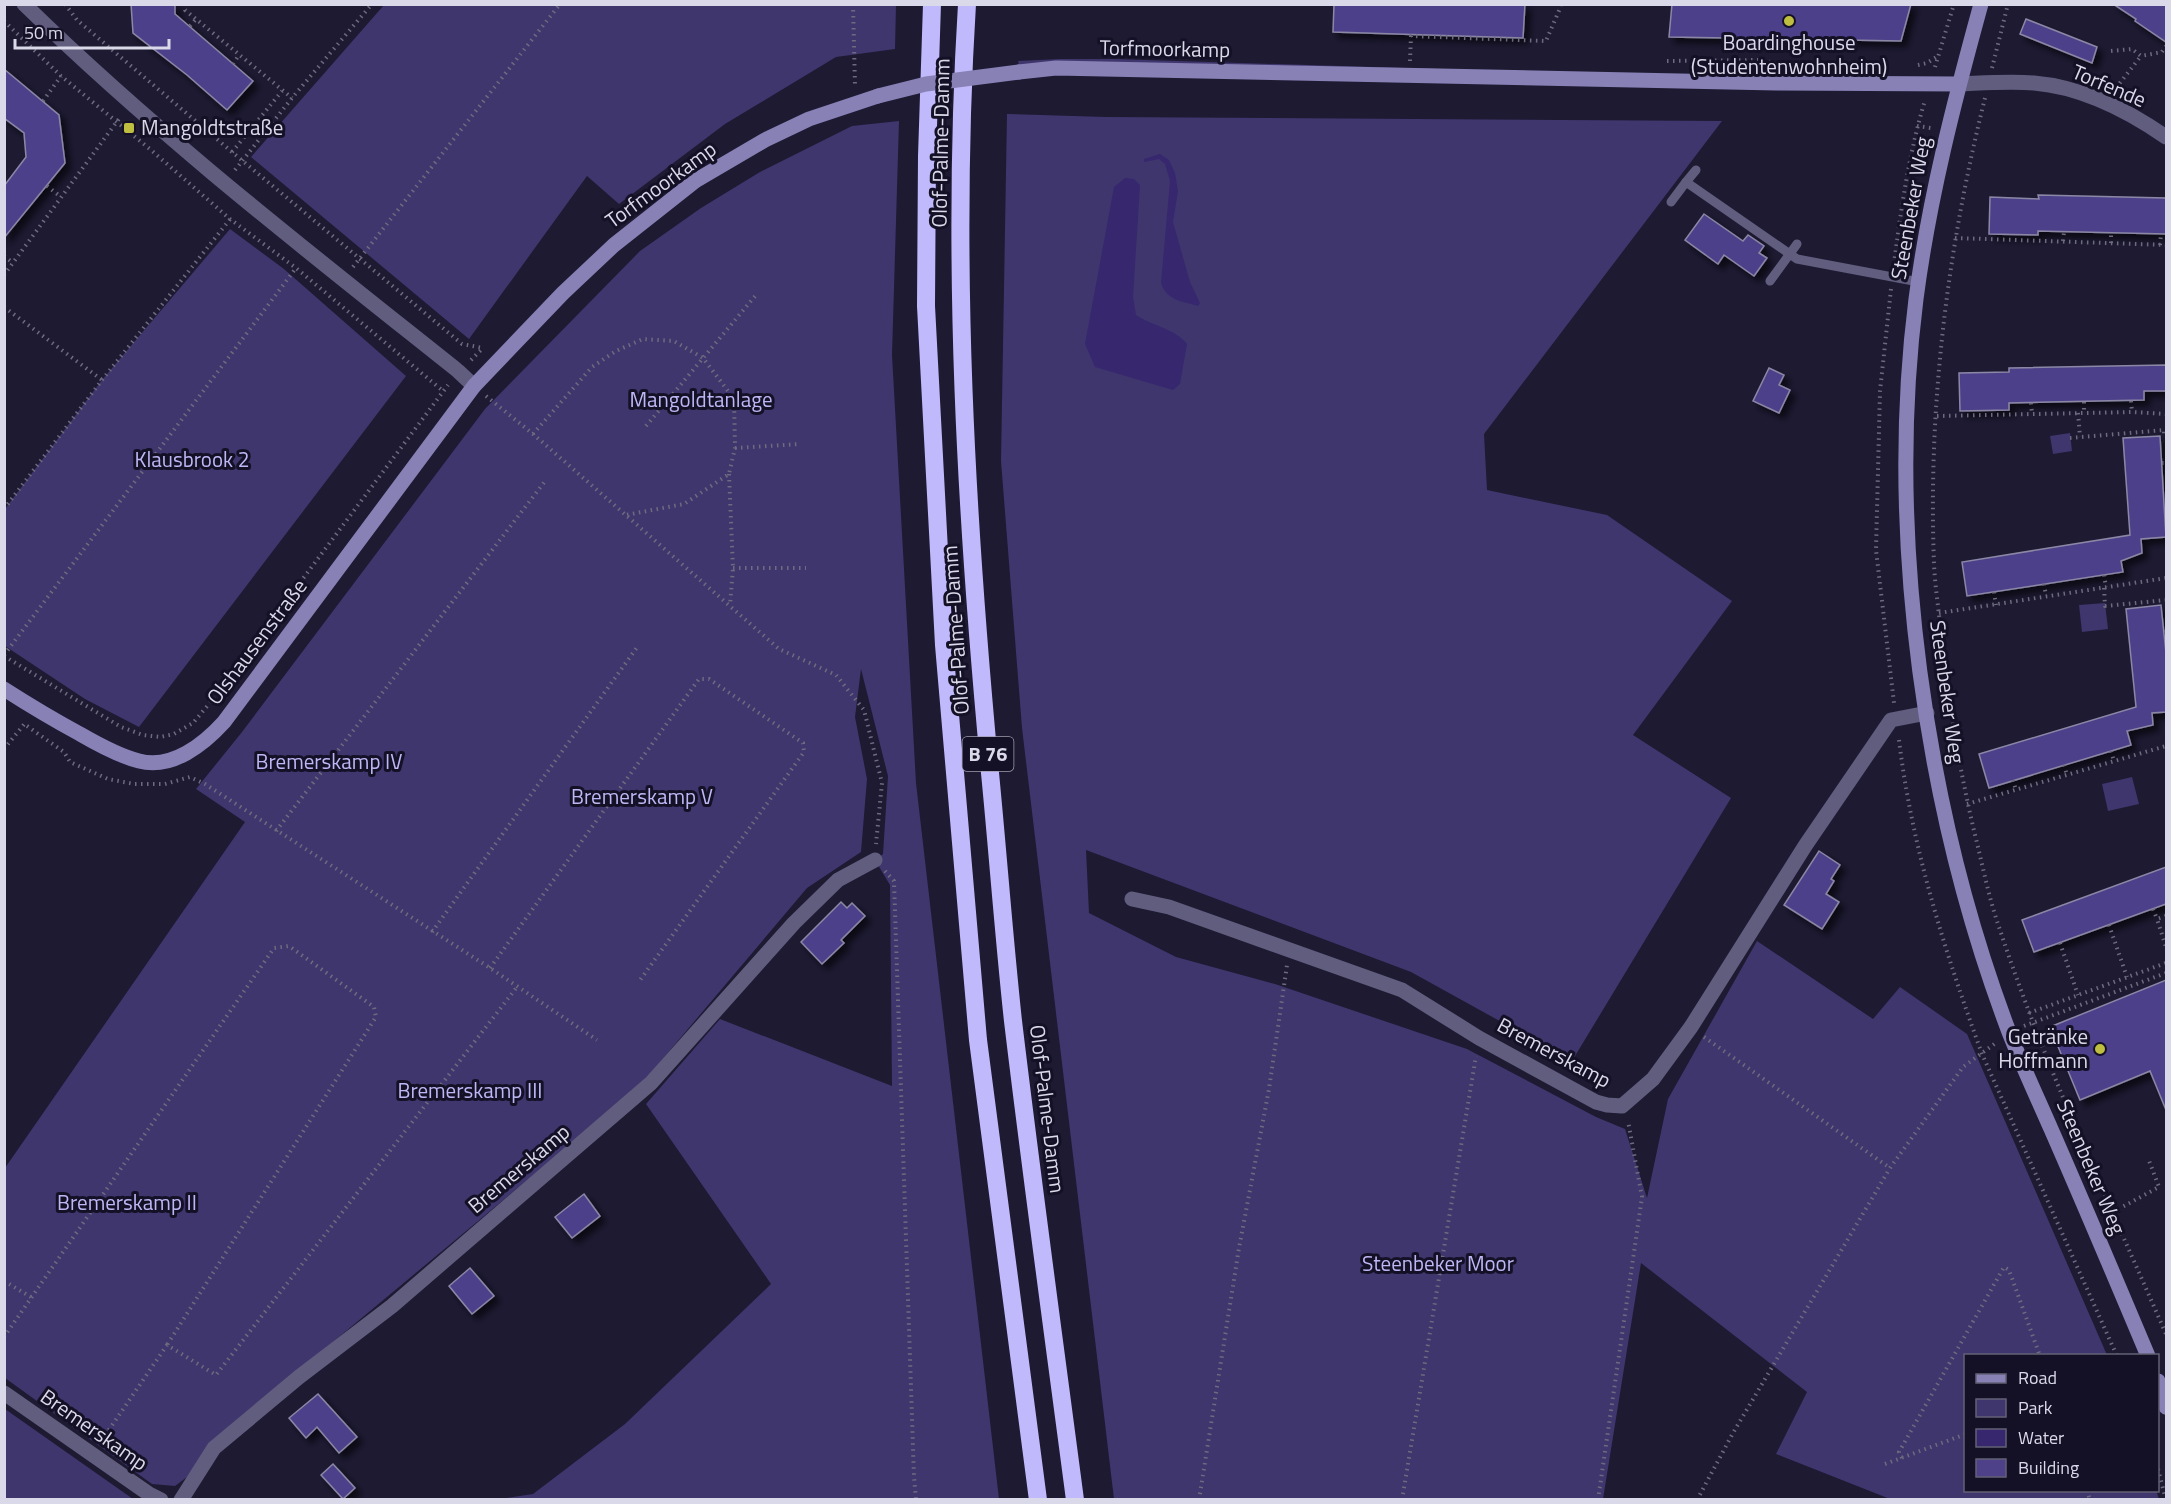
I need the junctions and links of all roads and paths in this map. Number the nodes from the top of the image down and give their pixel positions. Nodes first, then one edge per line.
1 (184, 4) edge
2 (372, 4) edge
3 (560, 4) edge
4 (853, 4) edge
5 (932, 4) edge
6 (967, 4) edge
7 (1954, 4) edge
8 (1981, 4) edge
9 (2008, 4) edge
10 (24, 5) edge
11 (66, 5) edge
12 (1561, 6) dead end
13 (196, 19) junction
14 (4, 21) edge
15 (190, 26) dead end
16 (2166, 46) edge
17 (2111, 51) dead end
18 (240, 55) junction
19 (2141, 56) junction
20 (1410, 62) dead end
21 (233, 64) dead end
22 (61, 76) junction
23 (1989, 83) junction
24 (1931, 84) junction
25 (1959, 84) junction
26 (855, 86) dead end
27 (282, 91) junction
28 (292, 98) junction
29 (43, 101) dead end
30 (130, 102) junction
31 (2104, 102) junction
32 (116, 122) junction
33 (2166, 137) edge
34 (232, 152) junction
35 (243, 162) junction
36 (1696, 170) dead end
37 (225, 182) junction
38 (1686, 182) junction
39 (47, 186) dead end
40 (61, 197) junction
41 (246, 199) junction
42 (1671, 202) dead end
43 (230, 219) junction
44 (2064, 232) dead end
45 (2111, 233) dead end
46 (2161, 234) dead end
47 (1955, 238) junction
48 (2063, 241) junction
49 (2111, 243) junction
50 (1797, 244) dead end
51 (2160, 244) junction
52 (2166, 245) edge
53 (1790, 254) junction
54 (4, 256) edge
55 (359, 259) junction
56 (13, 263) junction
57 (296, 268) junction
58 (4, 275) edge
59 (344, 280) junction
60 (1770, 281) dead end
61 (1919, 282) junction
62 (756, 295) dead end
63 (4, 307) edge
64 (484, 348) dead end
65 (703, 358) junction
66 (102, 380) junction
67 (474, 386) junction
68 (443, 391) dead end
69 (2131, 401) dead end
70 (2084, 402) dead end
71 (2031, 403) dead end
72 (2132, 412) junction
73 (2078, 413) junction
74 (2084, 413) junction
75 (2032, 414) junction
76 (2166, 414) edge
77 (1937, 416) junction
78 (646, 426) dead end
79 (533, 434) junction
80 (2166, 436) edge
81 (2080, 437) junction
82 (2070, 438) dead end
83 (800, 444) dead end
84 (735, 448) junction
85 (729, 474) junction
86 (546, 480) dead end
87 (4, 509) edge
88 (625, 515) junction
89 (734, 568) junction
90 (806, 568) dead end
91 (2104, 575) dead end
92 (2166, 578) edge
93 (2044, 584) dead end
94 (2105, 587) junction
95 (1994, 592) dead end
96 (2046, 596) junction
97 (2166, 600) edge
98 (1996, 605) junction
99 (730, 606) junction
100 (1939, 613) junction
101 (638, 646) dead end
102 (4, 655) edge
103 (4, 689) edge
104 (36, 710) junction
105 (1927, 713) junction
106 (18, 720) dead end
107 (25, 725) junction
108 (2166, 746) edge
109 (4, 749) edge
110 (2111, 751) dead end
111 (64, 752) dead end
112 (2114, 761) junction
113 (2064, 765) dead end
114 (2067, 775) junction
115 (2013, 780) dead end
116 (205, 784) dead end
117 (2016, 790) junction
118 (1967, 804) junction
119 (276, 831) junction
120 (875, 860) junction
121 (1132, 899) dead end
122 (2153, 909) dead end
123 (2166, 916) edge
124 (2157, 919) junction
125 (2109, 925) dead end
126 (432, 932) junction
127 (2060, 942) dead end
128 (2166, 947) edge
129 (1290, 951) junction
130 (2166, 963) edge
131 (490, 968) junction
132 (2166, 973) edge
133 (2127, 977) junction
134 (638, 983) dead end
135 (517, 987) junction
136 (2078, 995) junction
137 (2029, 1013) junction
138 (2032, 1023) junction
139 (1691, 1027) junction
140 (2009, 1032) junction
141 (1479, 1038) junction
142 (597, 1040) dead end
143 (1622, 1106) junction
144 (2148, 1158) dead end
145 (1890, 1168) junction
146 (2113, 1212) junction
147 (4, 1281) edge
148 (31, 1297) junction
149 (2166, 1334) edge
150 (4, 1337) edge
151 (167, 1346) junction
152 (2039, 1354) edge
153 (2147, 1354) edge
154 (2159, 1387) edge
155 (4, 1393) edge
156 (2166, 1407) edge
157 (1964, 1434) edge
158 (92, 1454) junction
159 (1902, 1458) junction
160 (1885, 1464) dead end
161 (2159, 1476) edge
162 (161, 1500) edge
163 (181, 1500) edge
164 (916, 1500) edge
165 (1038, 1500) edge
166 (1075, 1500) edge
167 (1199, 1500) edge
168 (1402, 1500) edge
169 (1598, 1500) edge
170 (1697, 1500) edge
171 (2166, 1500) edge

1 - 13 path
2 - 28 path
3 - 55 path
4 - 26 path
5 - 165 highway, Olof-Palme-Damm / B 76
6 - 166 highway, Olof-Palme-Damm / B 76
7 - 24 path
8 - 25 street, Steenbeker Weg
9 - 23 path
10 - 30 street
11 - 34 path
12 - 20 path
13 - 15 path
13 - 18 path
14 - 22 path
16 - 19 path
17 - 19 path
18 - 21 path
18 - 27 path
19 - 31 path
22 - 29 path
22 - 32 path
23 - 25 street, Torfende
23 - 31 street, Torfende
23 - 47 path
24 - 25 street, Torfmoorkamp
24 - 67 street, Torfmoorkamp, bridge
25 - 61 street, Steenbeker Weg
27 - 28 path
27 - 34 path
28 - 35 path
30 - 32 path
30 - 37 street
31 - 33 street, Torfende
32 - 40 path
32 - 43 path
34 - 35 path
35 - 37 path
35 - 55 path
36 - 38 lane
37 - 41 street
38 - 42 lane
38 - 53 lane
39 - 40 path
40 - 56 path
41 - 43 path
41 - 59 street
43 - 57 path
43 - 66 path
44 - 48 path
45 - 49 path
46 - 51 path
47 - 48 path
47 - 77 path
48 - 49 path
49 - 51 path
50 - 53 lane
51 - 52 path
53 - 60 lane
53 - 61 lane
54 - 56 path
55 - 59 path
55 - 64 path
56 - 58 path
57 - 68 path
57 - 102 path
59 - 67 street
61 - 105 street, Steenbeker Weg
62 - 65 path
63 - 66 path
65 - 78 path
65 - 79 path
65 - 84 path
66 - 87 path
67 - 79 path
67 - 104 street, Olshausenstraße
69 - 72 path
70 - 74 path
71 - 75 path
72 - 74 path
72 - 76 path
73 - 74 path
73 - 75 path
73 - 81 path
75 - 77 path
77 - 100 path
79 - 88 path
80 - 81 path
81 - 82 path
83 - 84 path
84 - 85 path
85 - 88 path
85 - 89 path
86 - 119 path
88 - 99 path
89 - 90 path
89 - 99 path
91 - 94 path
92 - 94 path
93 - 96 path
94 - 96 path
94 - 97 path
95 - 98 path
96 - 98 path
98 - 100 path
99 - 120 path
100 - 118 path
101 - 126 path
103 - 104 street, Olshausenstraße
104 - 107 path
105 - 139 street, Bremerskamp
105 - 140 street, Steenbeker Weg
106 - 107 path
107 - 109 path
107 - 111 path
108 - 112 path
110 - 112 path
112 - 114 path
113 - 114 path
114 - 117 path
115 - 117 path
116 - 119 path
117 - 118 path
118 - 137 path
119 - 126 path
120 - 163 street, Bremerskamp
120 - 164 path
121 - 129 street, Bremerskamp
122 - 124 path
123 - 124 path
124 - 128 path
125 - 133 path
126 - 131 path
127 - 136 path
129 - 141 street, Bremerskamp
129 - 167 path
130 - 133 path
131 - 134 path
131 - 135 path
132 - 138 path
133 - 136 path
135 - 142 path
135 - 151 path
136 - 137 path
137 - 138 path
138 - 140 path
138 - 146 path
139 - 143 street, Bremerskamp
139 - 145 path
140 - 145 path
140 - 153 street, Steenbeker Weg
141 - 143 street, Bremerskamp
141 - 168 path
143 - 169 path
144 - 146 path
145 - 170 path
146 - 149 path
147 - 148 path
148 - 150 path
148 - 151 path
151 - 158 path
152 - 159 path
154 - 156 street
155 - 158 street, Bremerskamp
157 - 159 path
158 - 162 street, Bremerskamp
159 - 160 path
161 - 171 path

